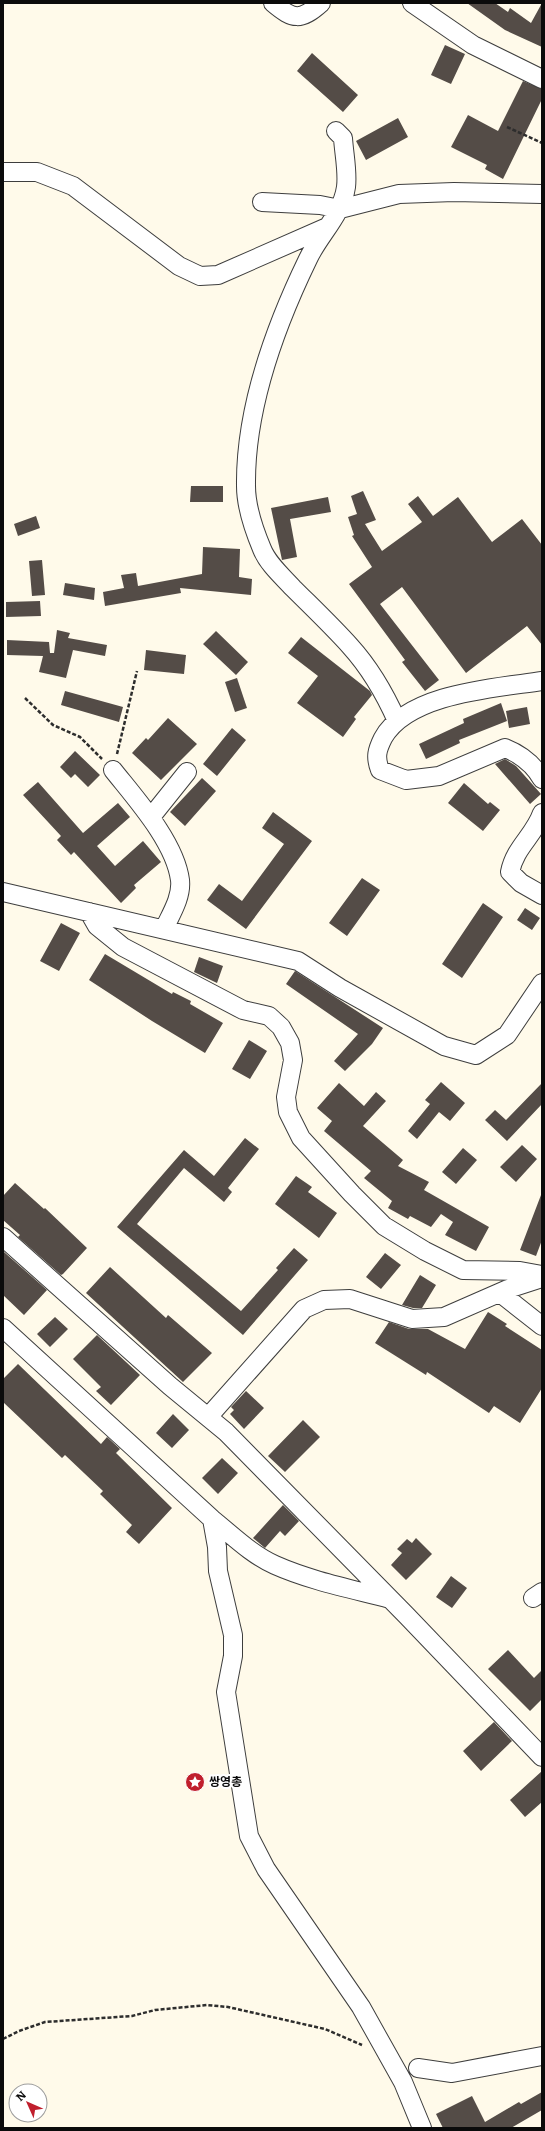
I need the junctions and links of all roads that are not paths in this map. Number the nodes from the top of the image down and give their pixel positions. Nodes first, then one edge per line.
1 (273, 3) edge
2 (321, 3) edge
3 (412, 3) edge
4 (542, 79) edge
5 (336, 131) dead end
6 (3, 172) edge
7 (542, 194) edge
8 (262, 202) dead end
9 (340, 209) junction
10 (326, 228) junction
11 (542, 681) edge
12 (397, 721) junction
13 (113, 770) road end
14 (187, 772) dead end
15 (542, 779) edge
16 (542, 813) edge
17 (151, 817) junction
18 (3, 892) edge
19 (542, 895) edge
20 (89, 912) junction
21 (164, 929) junction
22 (542, 983) edge
23 (3, 1237) edge
24 (542, 1276) edge
25 (500, 1294) junction
26 (542, 1326) edge
27 (3, 1328) edge
28 (209, 1416) junction
29 (212, 1519) junction
30 (390, 1598) junction
31 (542, 1757) edge
32 (542, 2056) edge
33 (418, 2068) dead end
34 (422, 2128) edge

1 - 2 street
3 - 4 street
5 - 9 street
6 - 10 street
7 - 9 street
8 - 9 street
9 - 10 street
10 - 12 street
11 - 12 street
12 - 15 street
13 - 17 street
14 - 17 street
16 - 19 street
17 - 21 street
18 - 20 street
20 - 21 street
20 - 24 street
21 - 22 street
23 - 28 street
24 - 25 street
25 - 26 street
25 - 28 street
27 - 29 street
28 - 30 street
29 - 30 street
29 - 34 street
30 - 31 street
32 - 33 street

